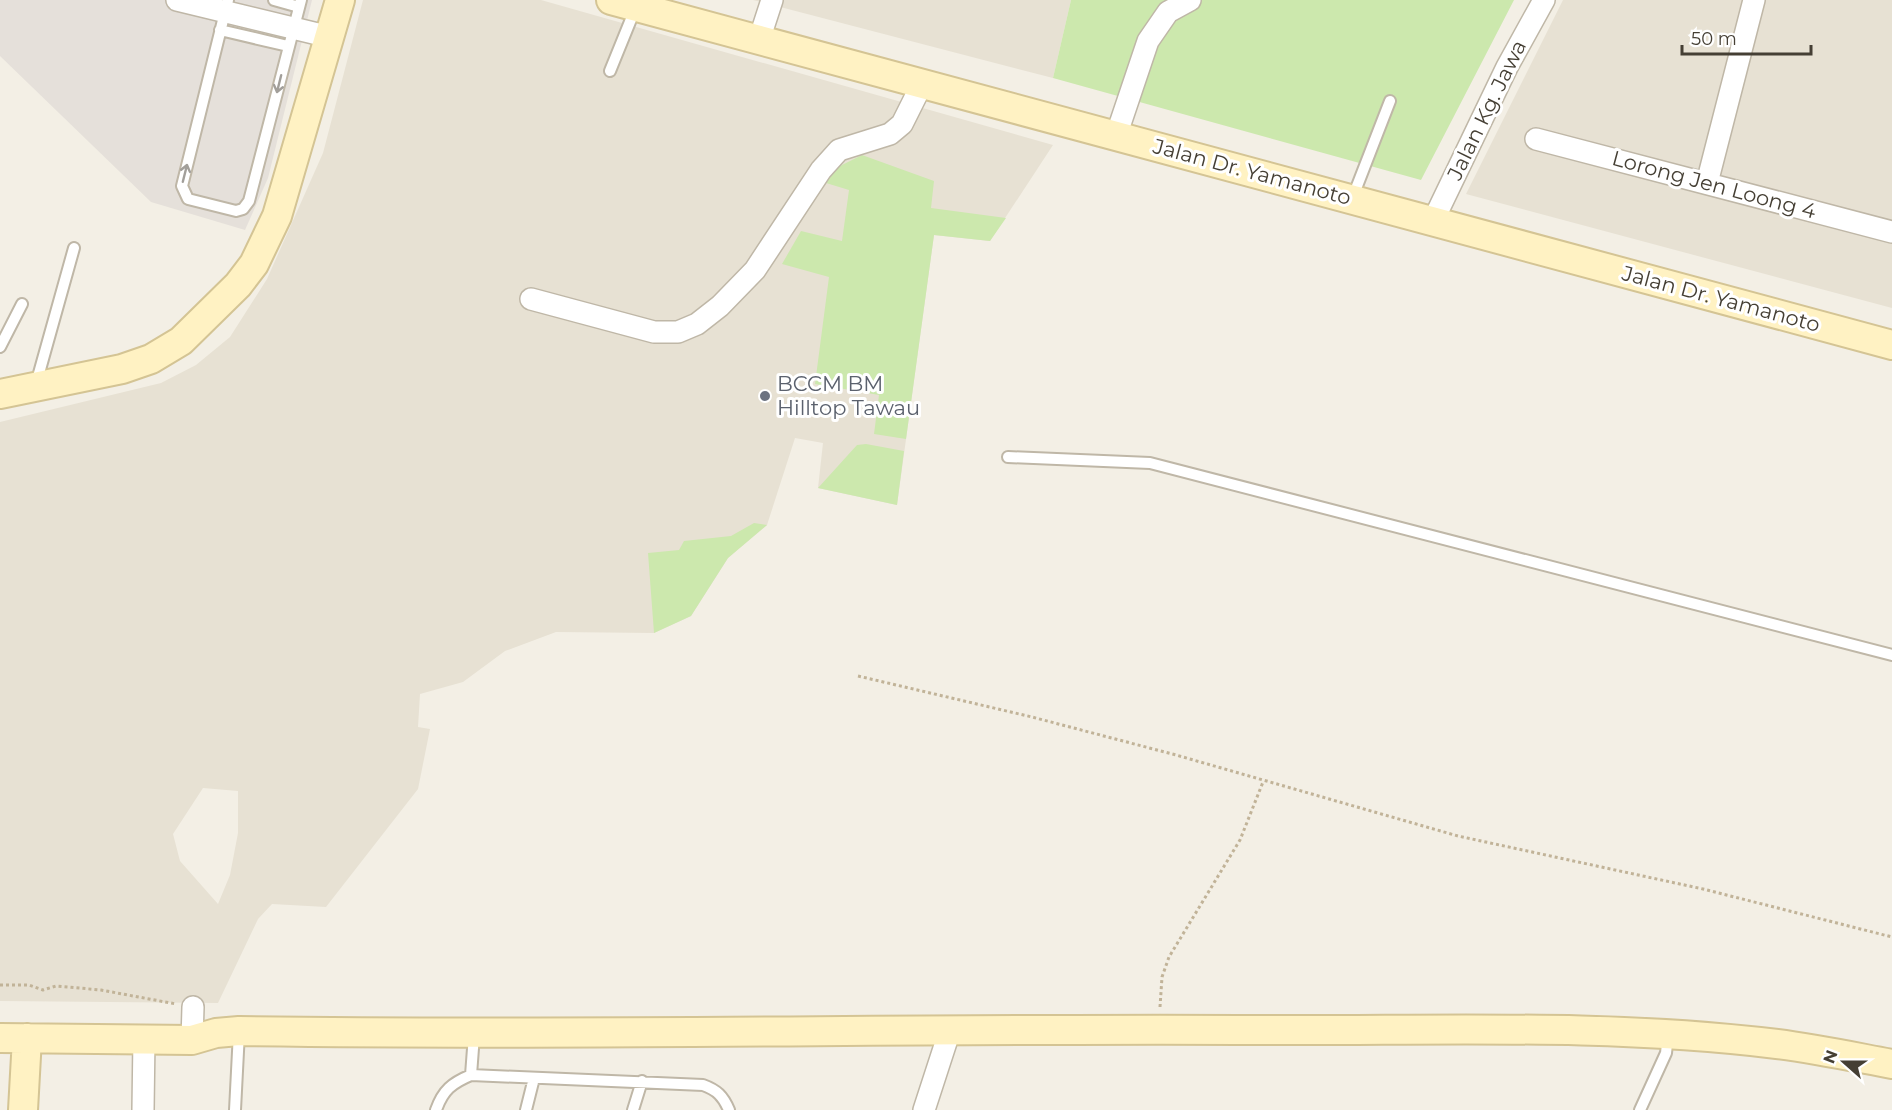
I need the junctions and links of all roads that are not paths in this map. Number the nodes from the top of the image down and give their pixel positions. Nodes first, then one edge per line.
1 (177, 0) edge
2 (274, 0) edge
3 (340, 0) edge
4 (772, 0) edge
5 (1190, 0) edge
6 (1544, 0) edge
7 (1754, 0) edge
8 (300, 3) edge
9 (623, 3) edge
10 (224, 14) edge
11 (290, 37) junction
12 (330, 37) junction
13 (759, 40) junction
14 (610, 71) dead end
15 (922, 84) junction
16 (1390, 101) dead end
17 (1116, 136) junction
18 (1536, 139) dead end
19 (1707, 183) junction
20 (1352, 199) junction
21 (1433, 221) junction
22 (1892, 232) edge
23 (74, 248) dead end
24 (531, 299) dead end
25 (22, 304) dead end
26 (1892, 345) edge
27 (0, 346) edge
28 (35, 387) junction
29 (0, 394) edge
30 (1008, 457) dead end
31 (1892, 655) edge
32 (0, 1024) edge
33 (207, 1028) junction
34 (950, 1030) junction
35 (474, 1035) junction
36 (1668, 1035) junction
37 (14, 1038) edge
38 (144, 1038) junction
39 (1892, 1064) edge
40 (471, 1075) junction
41 (534, 1078) junction
42 (642, 1081) junction
43 (24, 1110) edge
44 (143, 1110) edge
45 (235, 1110) edge
46 (436, 1110) edge
47 (526, 1110) edge
48 (633, 1110) edge
49 (729, 1110) edge
50 (924, 1110) edge
51 (1640, 1110) edge

1 - 10 street
2 - 8 lane
3 - 12 main road
4 - 13 street
5 - 17 street
6 - 21 street, Jalan Kg. Jawa
7 - 19 street
8 - 11 lane
9 - 13 main road, Jalan Dr. Yamanoto
9 - 14 lane
10 - 11 street
11 -> 10 lane
11 - 12 street
12 - 28 main road
13 - 15 main road, Jalan Dr. Yamanoto
15 - 17 main road, Jalan Dr. Yamanoto
15 - 24 street
16 - 20 lane
17 - 20 main road, Jalan Dr. Yamanoto
18 - 19 street, Lorong Jen Loong 4
19 - 22 street, Lorong Jen Loong 4
20 - 21 main road, Jalan Dr. Yamanoto
21 - 26 main road, Jalan Dr. Yamanoto
23 - 28 lane
25 - 27 lane
28 - 29 main road
30 - 31 lane
32 - 33 main road
33 - 35 main road
33 - 38 main road
33 - 45 lane
34 - 35 main road
34 - 36 main road
34 - 50 street
35 - 40 lane
36 - 39 main road
36 - 51 lane
37 - 38 main road
37 - 43 main road
38 - 44 street
40 - 41 lane
40 - 46 lane
41 - 42 lane
41 - 47 lane
42 - 48 lane
42 - 49 lane

